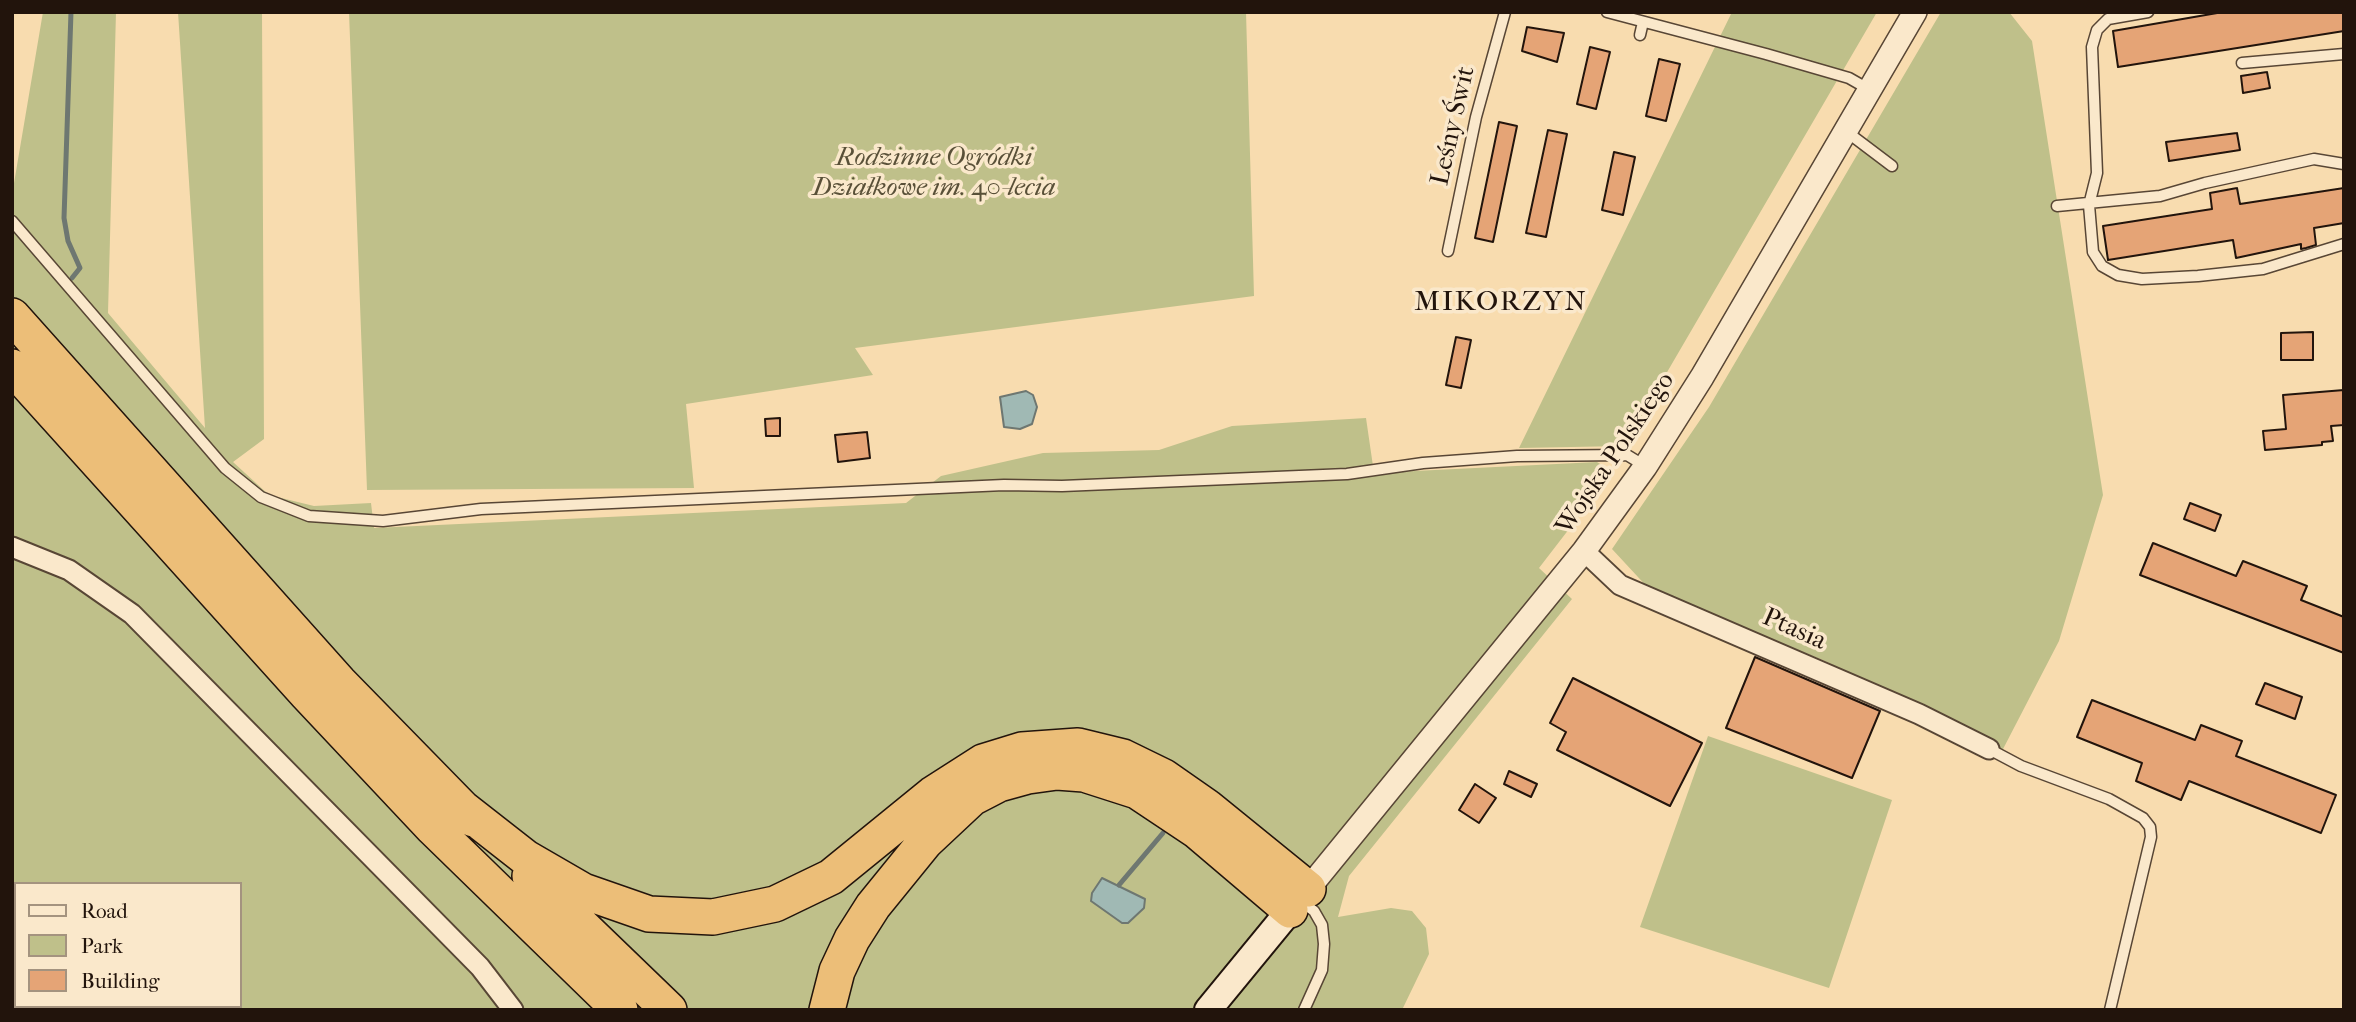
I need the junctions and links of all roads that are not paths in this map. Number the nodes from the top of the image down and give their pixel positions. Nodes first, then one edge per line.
1 (1505, 12) edge
2 (1607, 12) edge
3 (1915, 12) edge
4 (2148, 12) edge
5 (1643, 22) junction
6 (1640, 35) dead end
7 (2344, 54) edge
8 (2242, 63) dead end
9 (1870, 90) junction
10 (1847, 132) junction
11 (2344, 164) edge
12 (1892, 166) dead end
13 (2090, 205) junction
14 (2057, 206) dead end
15 (12, 221) edge
16 (2344, 244) edge
17 (1448, 251) dead end
18 (12, 316) edge
19 (12, 366) edge
20 (1645, 467) junction
21 (12, 547) edge
22 (1584, 551) junction
23 (1989, 749) joint
24 (457, 804) junction
25 (1299, 899) junction
26 (513, 1010) edge
27 (620, 1010) edge
28 (669, 1010) edge
29 (827, 1010) edge
30 (1208, 1010) edge
31 (1304, 1010) edge
32 (2110, 1010) edge

1 - 17 lane, Leśny Świt
2 - 5 lane
3 - 9 street, Wojska Polskiego
4 - 13 lane
5 - 6 lane
5 - 9 lane
7 - 8 lane
9 - 10 street, Wojska Polskiego
10 - 12 lane
10 - 20 street, Wojska Polskiego
11 - 13 lane
13 - 14 lane
13 - 16 lane
15 - 20 lane
18 - 24 highway
19 - 27 highway
20 - 22 street, Wojska Polskiego
21 - 26 street
22 - 23 street, Ptasia
22 - 25 street, Wojska Polskiego
23 - 32 lane
24 - 25 highway
24 - 28 highway
25 - 29 highway
25 - 30 main road
25 - 31 lane

